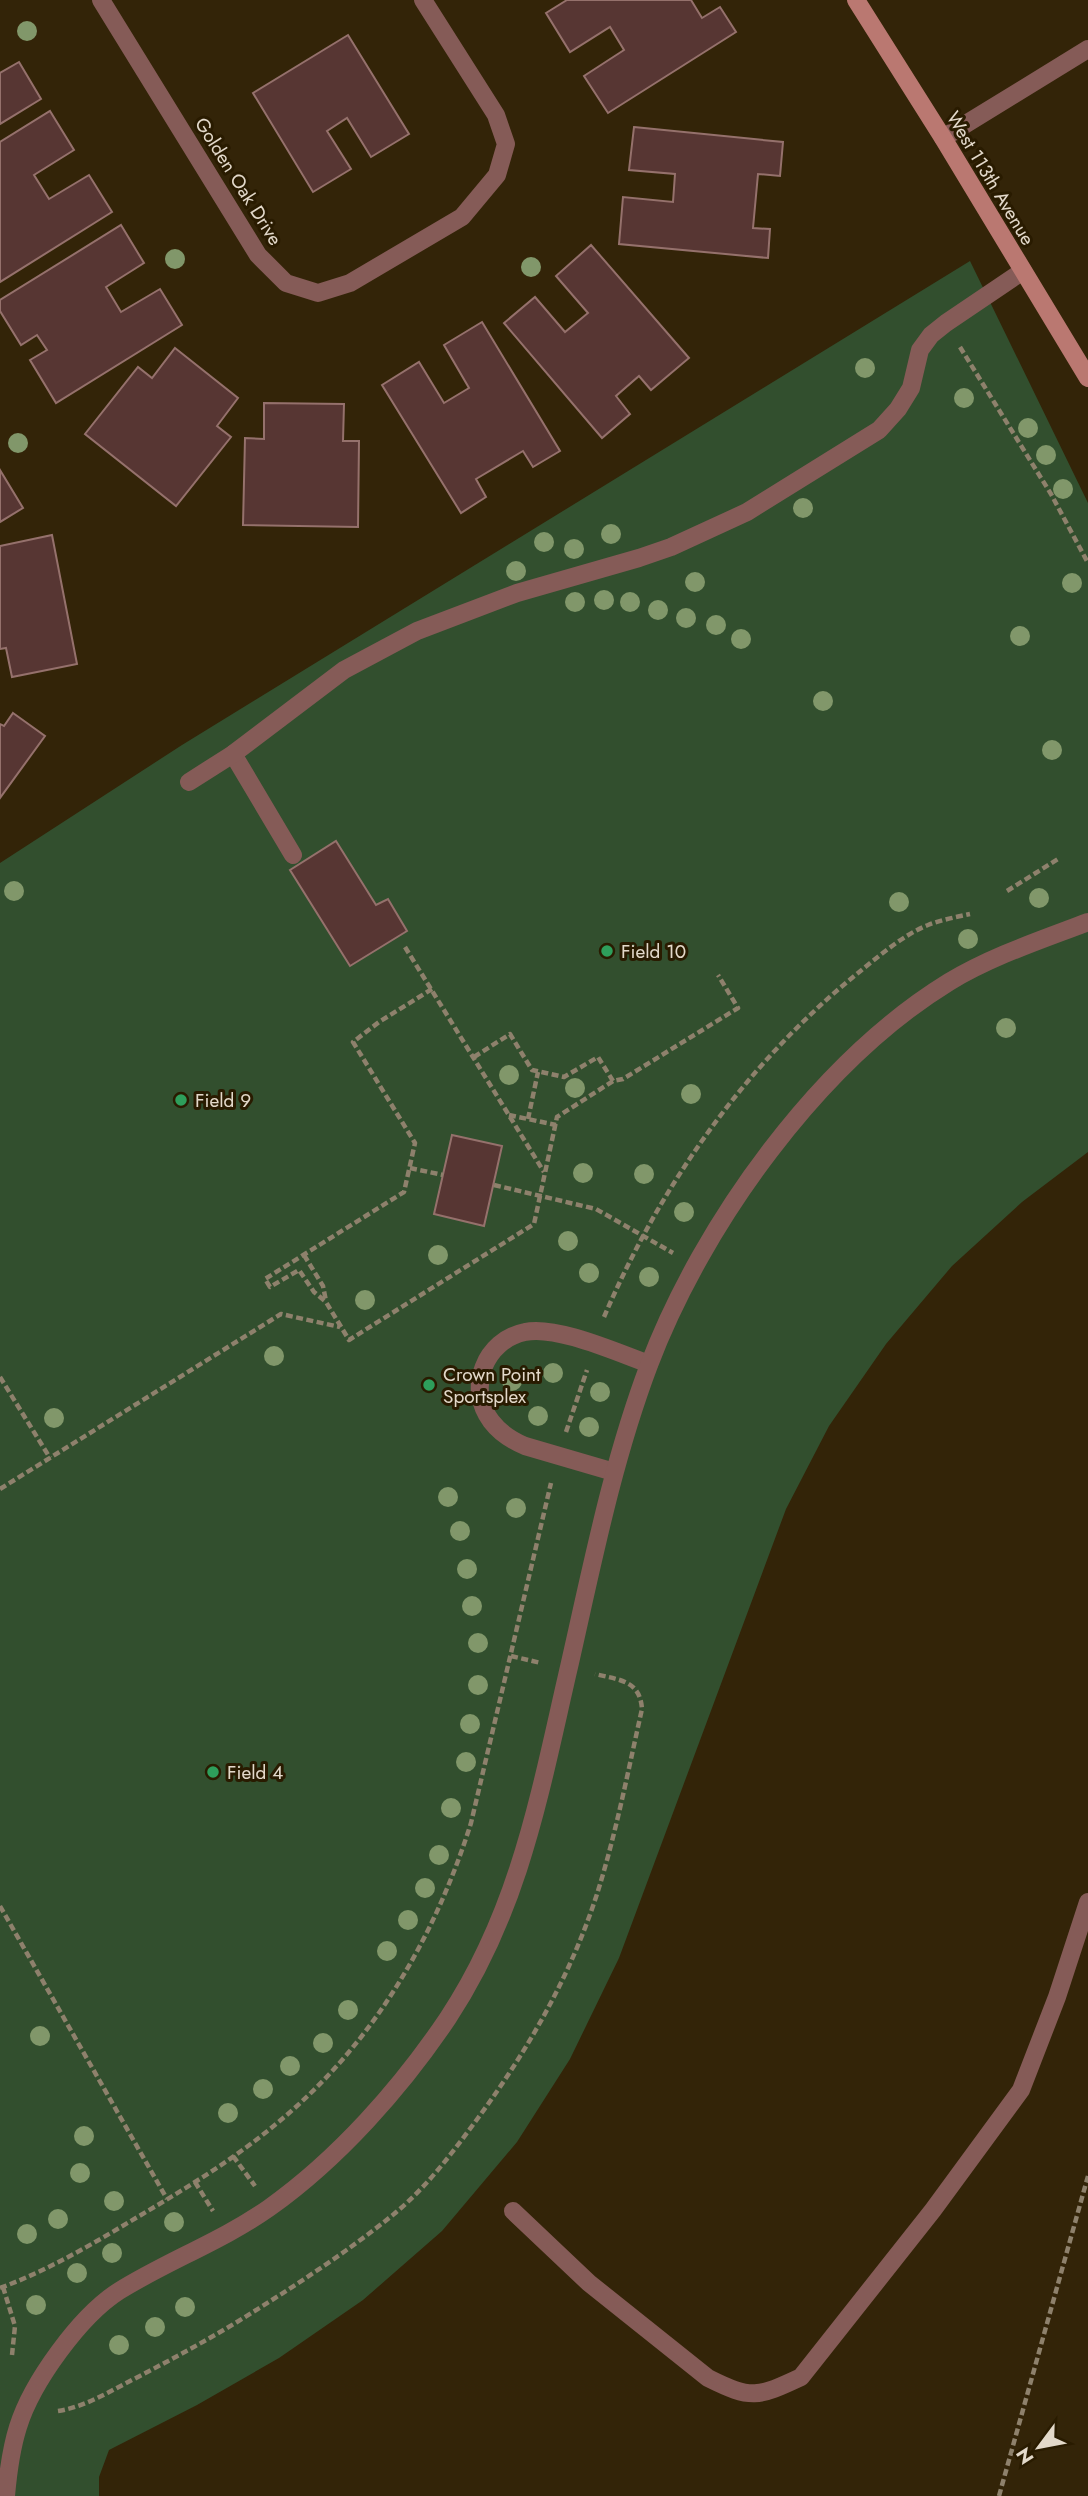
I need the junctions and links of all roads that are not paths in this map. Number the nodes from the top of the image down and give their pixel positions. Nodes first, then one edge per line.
1 (101, 0) edge
2 (423, 0) edge
3 (856, 0) edge
4 (1088, 49) edge
5 (943, 138) junction
6 (1023, 271) junction
7 (1088, 378) edge
8 (233, 754) junction
9 (189, 782) dead end
10 (293, 855) dead end
11 (1088, 922) edge
12 (649, 1364) junction
13 (614, 1472) junction
14 (1088, 1902) edge
15 (513, 2211) dead end
16 (6, 2496) edge

1 - 2 street, Golden Oak Drive
3 - 5 street, West 113th Avenue
4 - 5 street
5 - 6 street, West 113th Avenue
6 - 7 street, West 113th Avenue
6 - 8 street
8 - 9 street
8 - 10 street
11 - 12 street
12 - 13 street
12 - 13 street
13 - 16 street
14 - 15 street

